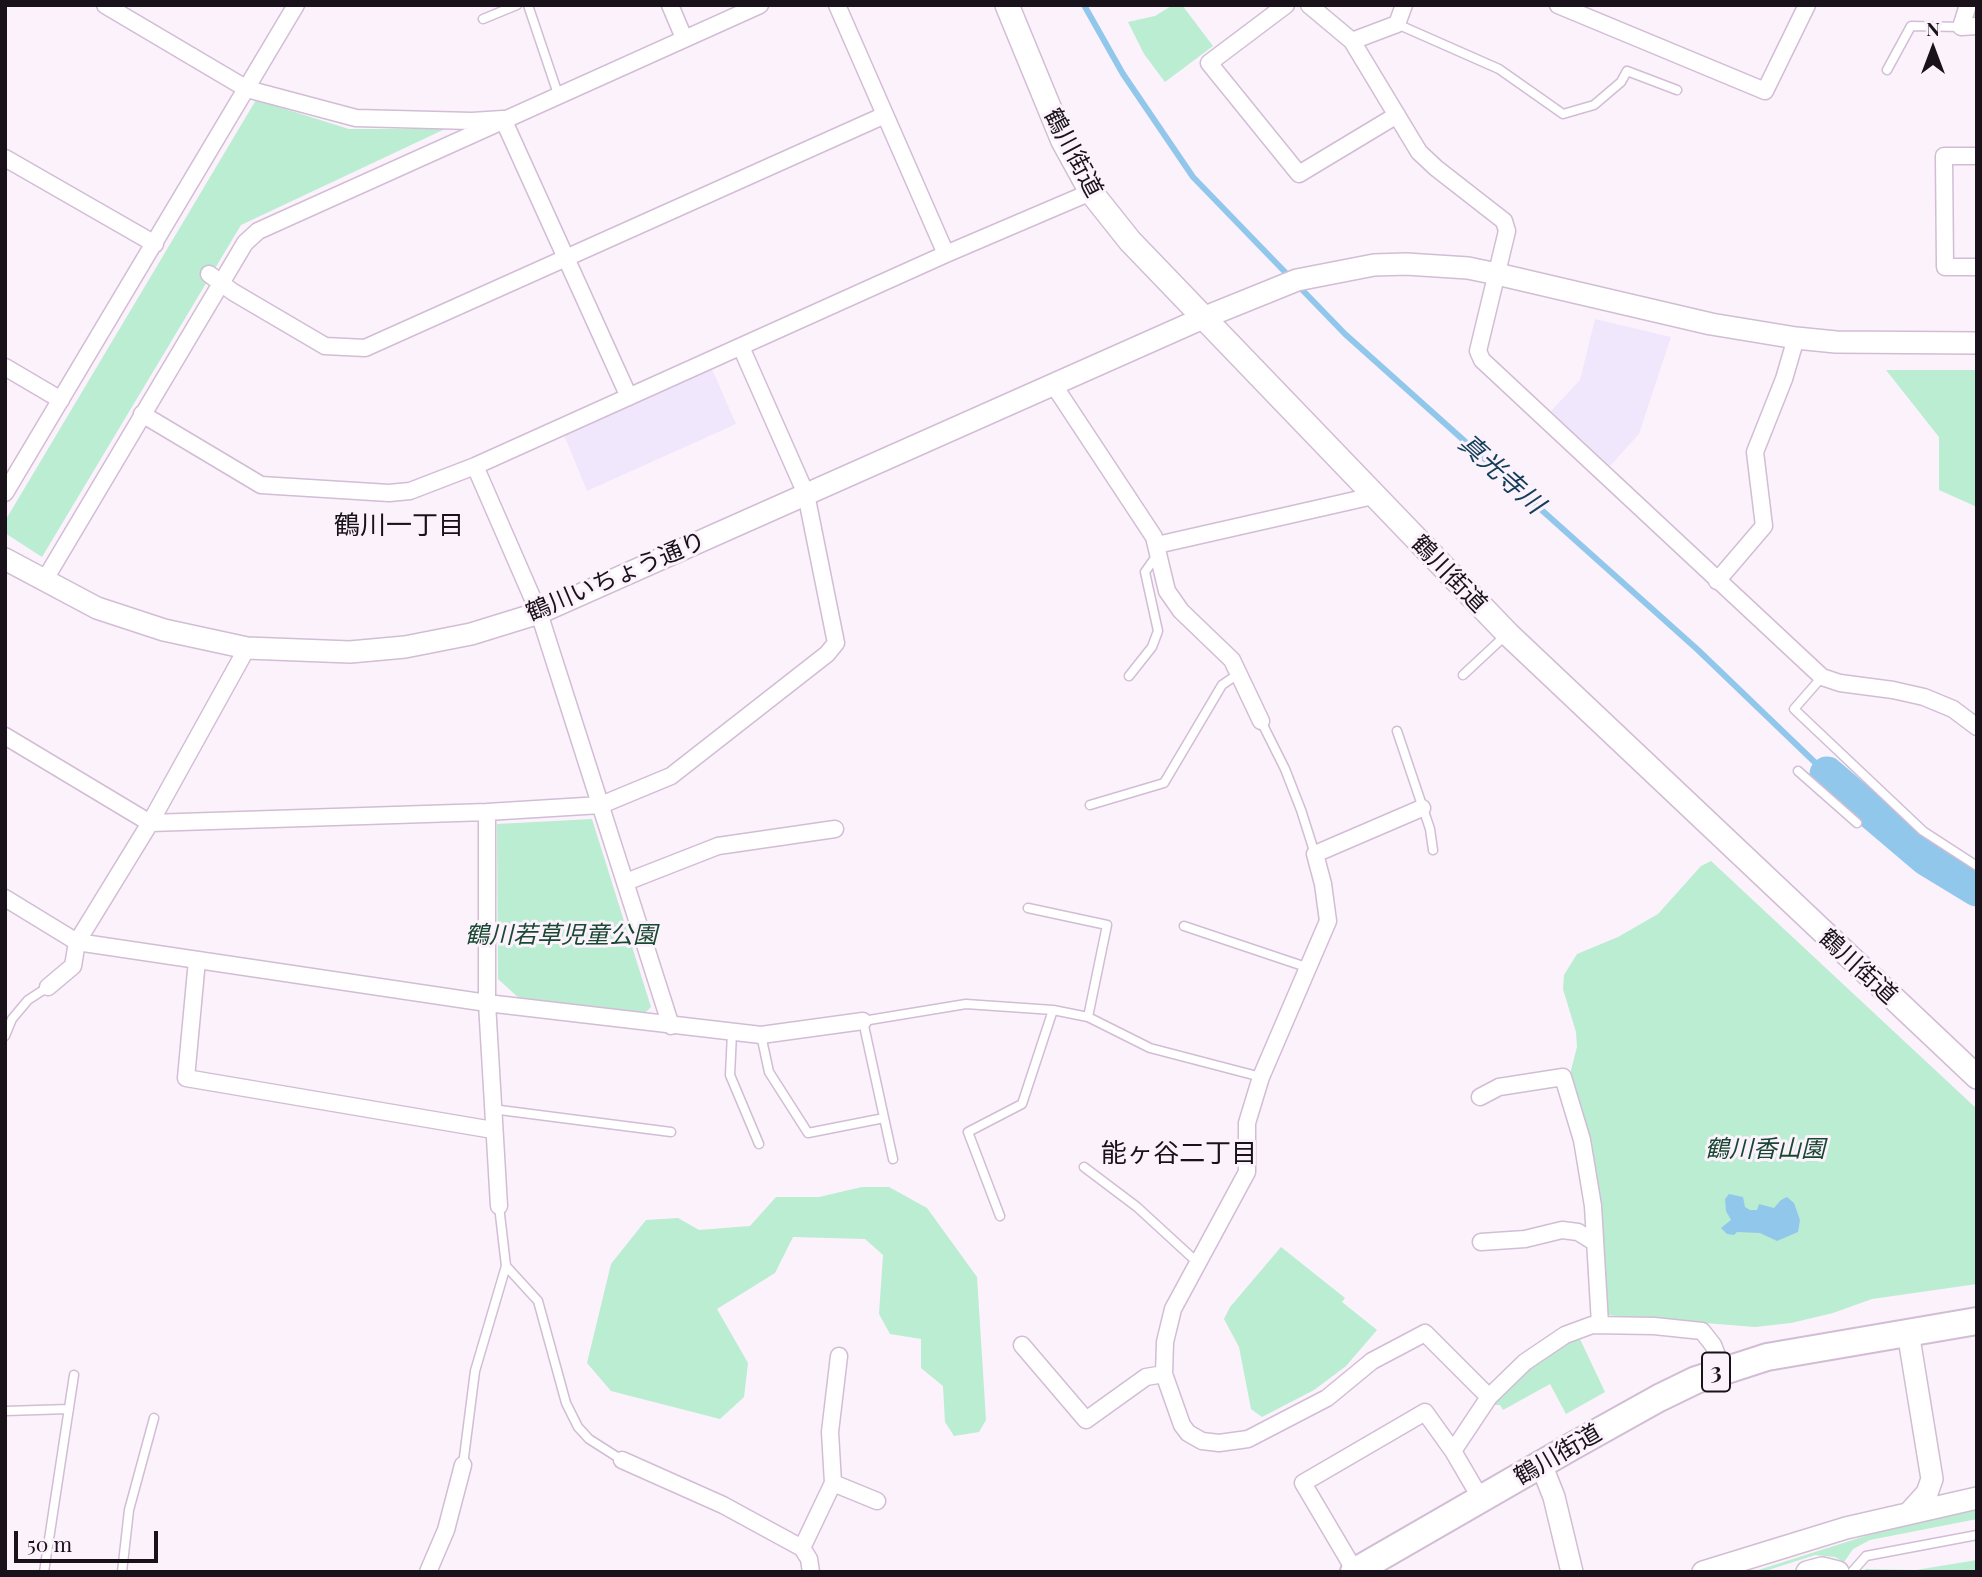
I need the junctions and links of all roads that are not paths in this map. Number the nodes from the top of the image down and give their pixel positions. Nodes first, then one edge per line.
1 (105, 5) edge
2 (296, 5) edge
3 (517, 5) edge
4 (528, 5) edge
5 (670, 5) edge
6 (760, 5) edge
7 (837, 5) edge
8 (1007, 5) edge
9 (1286, 5) edge
10 (1309, 5) edge
11 (1404, 5) edge
12 (1558, 5) edge
13 (1807, 5) edge
14 (1968, 5) edge
15 (483, 19) dead end
16 (1397, 24) junction
17 (1969, 27) edge
18 (684, 38) junction
19 (1352, 41) junction
20 (1887, 70) dead end
21 (247, 89) junction
22 (1676, 90) dead end
23 (558, 94) junction
24 (886, 115) junction
25 (1397, 115) junction
26 (503, 119) junction
27 (1977, 156) edge
28 (5, 158) edge
29 (1091, 192) junction
30 (155, 244) junction
31 (946, 254) junction
32 (566, 257) junction
33 (1977, 267) edge
34 (1497, 274) junction
35 (215, 279) junction
36 (1203, 318) junction
37 (1796, 338) junction
38 (1977, 343) edge
39 (741, 347) junction
40 (5, 367) edge
41 (1053, 384) junction
42 (629, 397) junction
43 (61, 400) junction
44 (142, 414) junction
45 (475, 466) junction
46 (5, 493) edge
47 (806, 494) junction
48 (1373, 496) junction
49 (1158, 549) junction
50 (5, 559) edge
51 (44, 581) junction
52 (1717, 581) junction
53 (539, 613) junction
54 (1508, 634) junction
55 (247, 648) junction
56 (1238, 674) junction
57 (1463, 675) dead end
58 (1129, 676) dead end
59 (1822, 677) junction
60 (1261, 721) joint
61 (1977, 727) edge
62 (1397, 731) dead end
63 (5, 736) edge
64 (1798, 771) dead end
65 (601, 805) junction
66 (1090, 806) dead end
67 (1422, 808) junction
68 (487, 811) junction
69 (150, 823) junction
70 (1857, 823) dead end
71 (835, 829) dead end
72 (1433, 850) dead end
73 (1315, 854) junction
74 (1977, 866) edge
75 (626, 882) junction
76 (5, 898) edge
77 (1028, 908) dead end
78 (1184, 926) dead end
79 (77, 943) junction
80 (197, 960) junction
81 (1309, 968) junction
82 (48, 987) joint
83 (487, 1003) junction
84 (1053, 1010) junction
85 (1088, 1017) junction
86 (863, 1021) junction
87 (671, 1026) junction
88 (732, 1033) junction
89 (761, 1035) junction
90 (5, 1036) edge
91 (1261, 1077) junction
92 (1977, 1077) edge
93 (1480, 1097) dead end
94 (492, 1109) junction
95 (884, 1118) junction
96 (493, 1130) junction
97 (671, 1132) dead end
98 (759, 1144) dead end
99 (894, 1158) dead end
100 (1084, 1167) dead end
101 (499, 1206) joint
102 (1000, 1216) dead end
103 (1481, 1242) dead end
104 (1594, 1242) junction
105 (1198, 1263) junction
106 (506, 1266) junction
107 (1977, 1321) edge
108 (1600, 1324) junction
109 (1908, 1332) junction
110 (1022, 1345) dead end
111 (839, 1356) dead end
112 (1723, 1370) junction
113 (1164, 1374) junction
114 (74, 1375) dead end
115 (1489, 1397) junction
116 (69, 1409) junction
117 (5, 1411) edge
118 (154, 1418) dead end
119 (1453, 1451) junction
120 (622, 1460) joint
121 (1541, 1464) junction
122 (463, 1465) joint
123 (1932, 1479) junction
124 (833, 1483) junction
125 (1481, 1499) junction
126 (877, 1500) dead end
127 (1971, 1500) edge
128 (1909, 1513) junction
129 (1977, 1535) edge
130 (802, 1548) junction
131 (44, 1572) edge
132 (122, 1572) edge
133 (428, 1572) edge
134 (811, 1572) edge
135 (1355, 1572) edge
136 (1572, 1572) edge
137 (1703, 1572) edge
138 (1807, 1572) edge
139 (1838, 1572) edge
140 (1852, 1572) edge

1 - 21 street
2 - 21 street
3 - 15 lane
4 - 23 lane
5 - 18 street
6 - 18 street
7 - 24 street
8 - 29 main road, 鶴川街道
9 - 25 street
10 - 19 street
11 - 16 street
12 - 13 street
14 - 17 street
16 - 19 street
16 - 22 lane
17 - 20 lane
18 - 23 street
19 - 25 street
21 - 26 street
21 - 30 street
23 - 26 street
24 - 31 street
24 - 32 street
25 - 34 street
26 - 32 street
26 - 35 street
27 - 33 street
28 - 30 street
29 - 31 street
29 - 36 main road, 鶴川街道
30 - 43 street
31 - 39 street
32 - 35 street
32 - 42 street
34 - 36 street, 鶴川いちょう通り
34 - 37 street, 鶴川いちょう通り
34 - 52 street
35 - 44 street
36 - 41 street, 鶴川いちょう通り
36 - 48 main road, 鶴川街道
37 - 38 street, 鶴川いちょう通り
37 - 52 street
39 - 42 street
39 - 47 street
40 - 43 street
41 - 47 street, 鶴川いちょう通り
41 - 49 street
42 - 45 street
43 - 46 street
44 - 45 street
44 - 51 street
45 - 53 street
47 - 53 street, 鶴川いちょう通り
47 - 65 street
48 - 49 street
48 - 54 main road, 鶴川街道
49 - 56 street
49 - 58 lane
50 - 51 street, 鶴川いちょう通り
51 - 55 street, 鶴川いちょう通り
52 - 59 street
53 - 55 street, 鶴川いちょう通り
53 - 65 street
54 - 57 lane
54 - 92 main road, 鶴川街道
55 - 69 street
56 - 60 street
56 - 66 lane
59 - 61 street
59 - 74 lane
60 - 73 lane
62 - 67 lane
63 - 69 street
64 - 70 lane
65 - 68 street
65 - 75 street
67 - 72 lane
67 - 73 street
68 - 69 street
68 - 83 street
69 - 79 street
71 - 75 street
73 - 81 street
75 - 87 street
76 - 79 street
77 - 85 lane
78 - 81 lane
79 - 80 street
79 - 82 street
80 - 83 street
80 - 96 street
81 - 91 street
82 - 90 lane
83 - 87 street
83 - 94 street
84 - 85 lane
84 - 86 lane
84 - 102 lane
85 - 91 lane
86 - 89 street
86 - 95 lane
87 - 88 street
88 - 89 street
88 - 98 lane
89 - 95 lane
91 - 105 street
93 - 104 street
94 - 96 street
94 - 97 lane
95 - 99 lane
96 - 101 street
100 - 105 lane
101 - 106 lane
103 - 104 street
104 - 108 street
105 - 113 street
106 - 120 lane
106 - 122 lane
107 - 109 main road, 鶴川街道 / 3
108 - 112 street
108 - 115 street
109 - 112 main road, 鶴川街道 / 3
109 - 123 street
110 - 113 street
111 - 124 street
112 - 121 main road, 鶴川街道 / 3
113 - 115 street
114 - 116 lane
115 - 119 street
116 - 117 lane
116 - 131 lane
118 - 132 lane
119 - 125 street
119 - 135 street
120 - 130 street
121 - 125 main road, 鶴川街道 / 3
121 - 136 street
122 - 133 street
123 - 127 street
123 - 128 street
124 - 126 street
124 - 130 street
125 - 135 main road, 鶴川街道 / 3
127 - 128 street
128 - 137 street
129 - 140 lane
130 - 134 street
138 - 139 street

